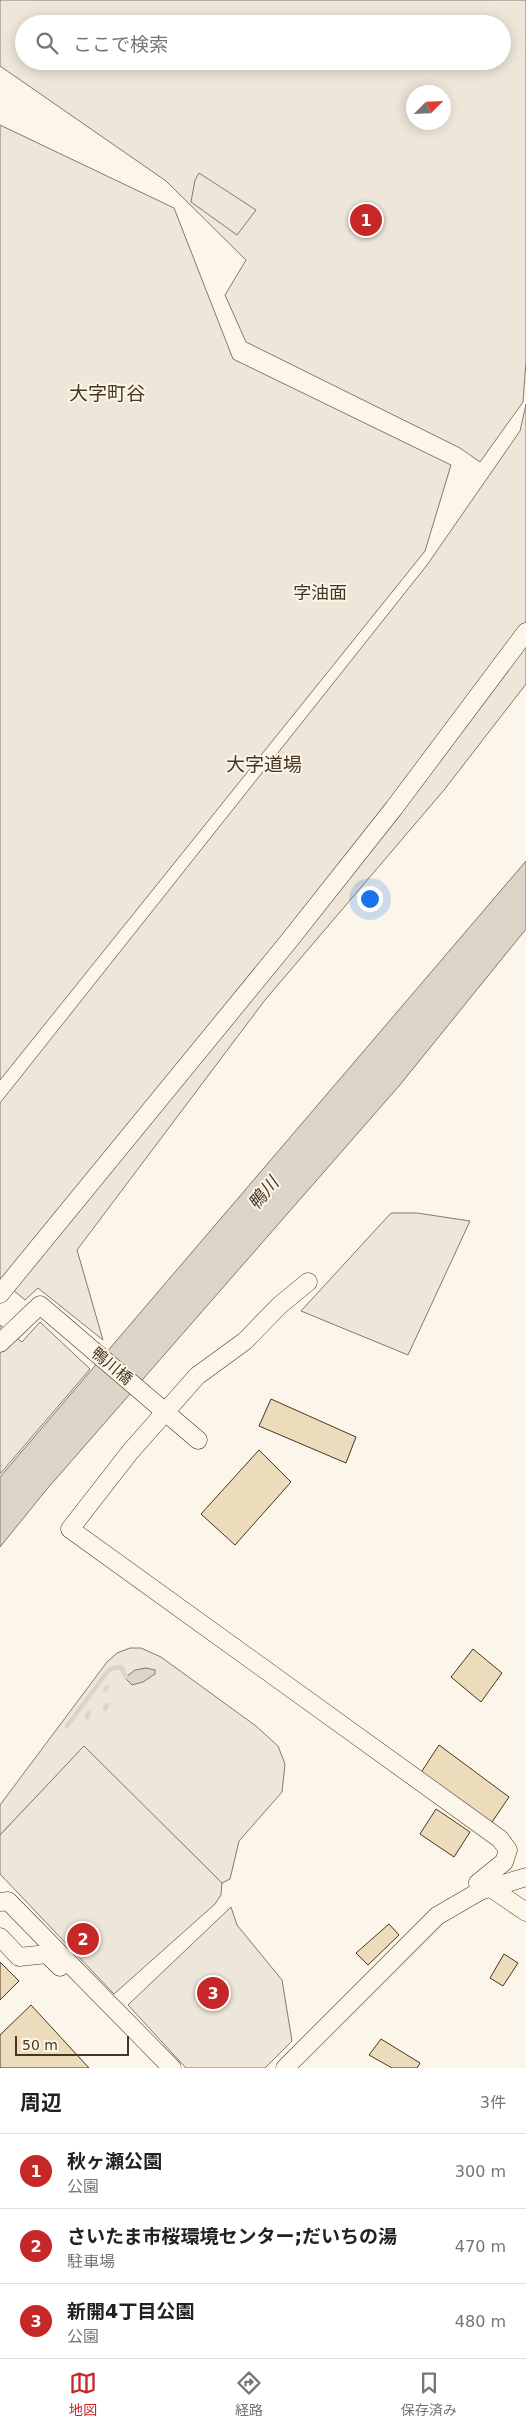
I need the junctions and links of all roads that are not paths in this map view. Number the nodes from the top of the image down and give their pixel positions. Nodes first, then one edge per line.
1 (526, 632) edge
2 (308, 1282) dead end
3 (0, 1294) edge
4 (0, 1343) edge
5 (166, 1411) junction
6 (195, 1437) dead end
7 (526, 1877) edge
8 (485, 1889) junction
9 (0, 1902) edge
10 (526, 1912) edge
11 (0, 1937) edge
12 (158, 2068) edge
13 (172, 2068) edge
14 (286, 2068) edge

1 - 3 street
2 - 5 street
4 - 5 street, 鴨川橋
5 - 6 street, 鴨川橋
5 - 8 street
7 - 8 street
8 - 10 street
8 - 14 street
9 - 13 street
11 - 12 street

